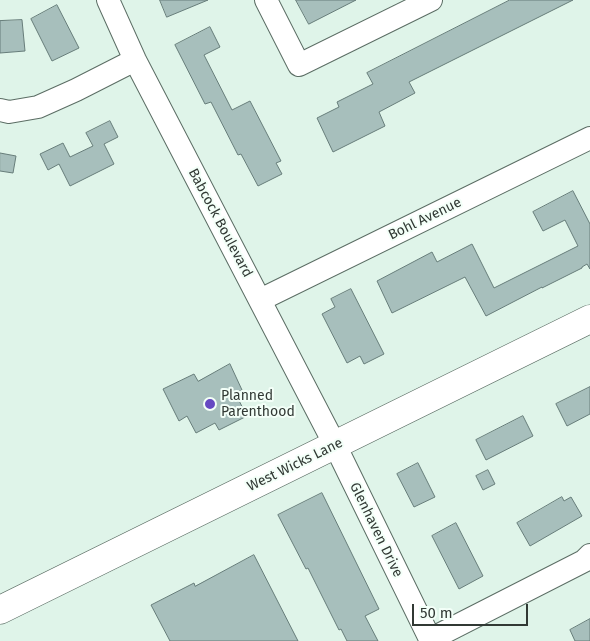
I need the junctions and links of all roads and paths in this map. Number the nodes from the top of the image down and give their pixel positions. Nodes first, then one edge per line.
1 (108, 0) edge
2 (266, 0) edge
3 (431, 0) edge
4 (135, 60) junction
5 (0, 110) edge
6 (590, 138) edge
7 (260, 300) junction
8 (590, 319) edge
9 (335, 445) junction
10 (590, 555) edge
11 (0, 610) edge
12 (431, 640) edge

1 - 4 street, Babcock Boulevard
2 - 3 street
4 - 5 street
4 - 7 street, Babcock Boulevard
6 - 7 street, Bohl Avenue
7 - 9 street, Babcock Boulevard
8 - 9 main road, West Wicks Lane
9 - 11 main road, West Wicks Lane
9 - 12 street, Glenhaven Drive
10 - 12 street

